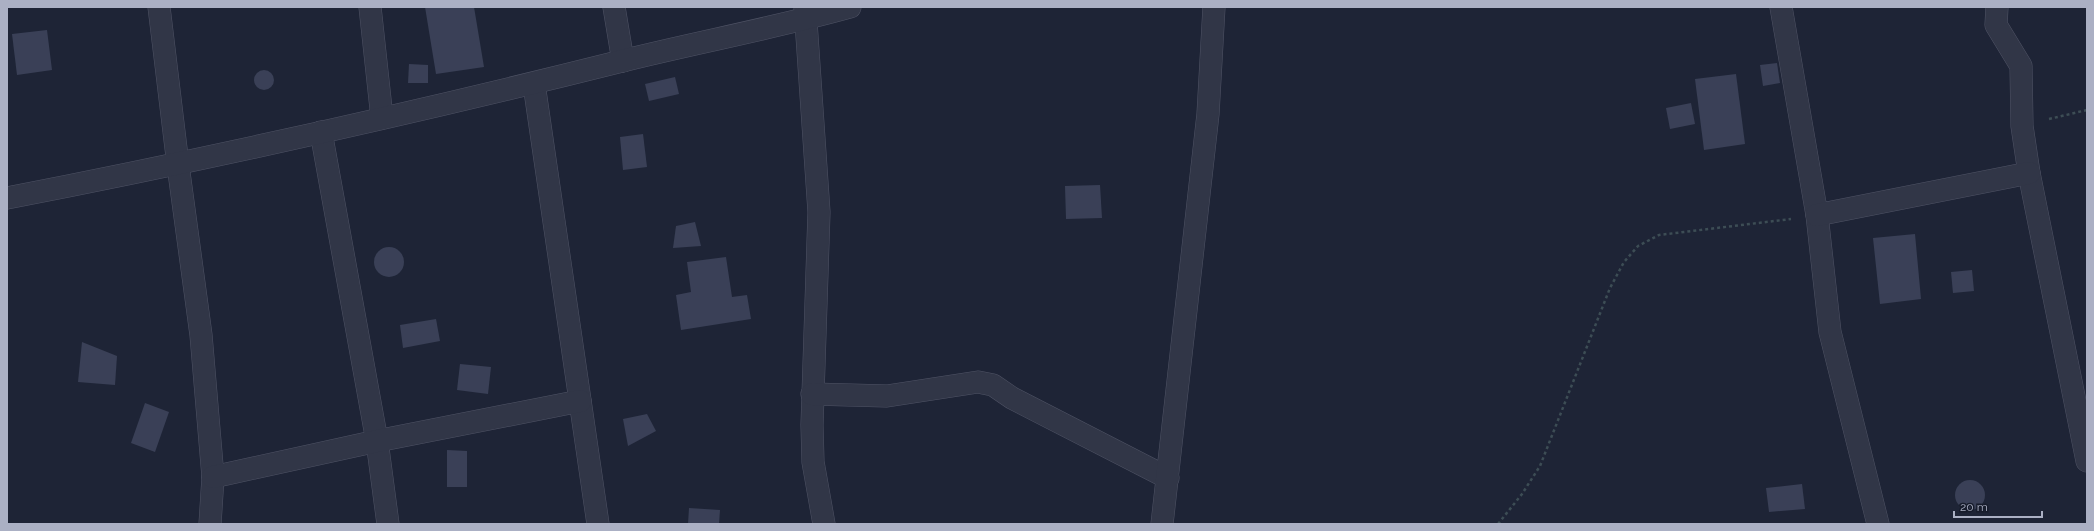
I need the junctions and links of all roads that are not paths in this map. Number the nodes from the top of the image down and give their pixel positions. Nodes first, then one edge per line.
1 (159, 7) edge
2 (370, 7) edge
3 (614, 7) edge
4 (850, 7) edge
5 (1214, 7) edge
6 (1781, 7) edge
7 (1997, 7) edge
8 (805, 13) edge
9 (623, 61) junction
10 (534, 84) junction
11 (382, 118) junction
12 (320, 132) junction
13 (178, 165) junction
14 (2029, 173) junction
15 (7, 198) edge
16 (1817, 215) junction
17 (812, 394) junction
18 (580, 401) junction
19 (377, 441) junction
20 (2087, 461) edge
21 (213, 477) junction
22 (1168, 478) junction
23 (210, 524) edge
24 (388, 524) edge
25 (598, 524) edge
26 (824, 524) edge
27 (1162, 524) edge
28 (1878, 524) edge

1 - 13 street
2 - 11 street
3 - 9 street
4 - 8 street
5 - 22 street
6 - 16 street
7 - 14 street
8 - 9 street
8 - 17 street
9 - 10 street
10 - 11 street
10 - 18 street
11 - 12 street
12 - 13 street
12 - 19 street
13 - 15 street
13 - 21 street
14 - 16 street
14 - 20 street
16 - 28 street
17 - 22 street
17 - 26 street
18 - 19 street
18 - 25 street
19 - 21 street
19 - 24 street
21 - 23 street
22 - 27 street

